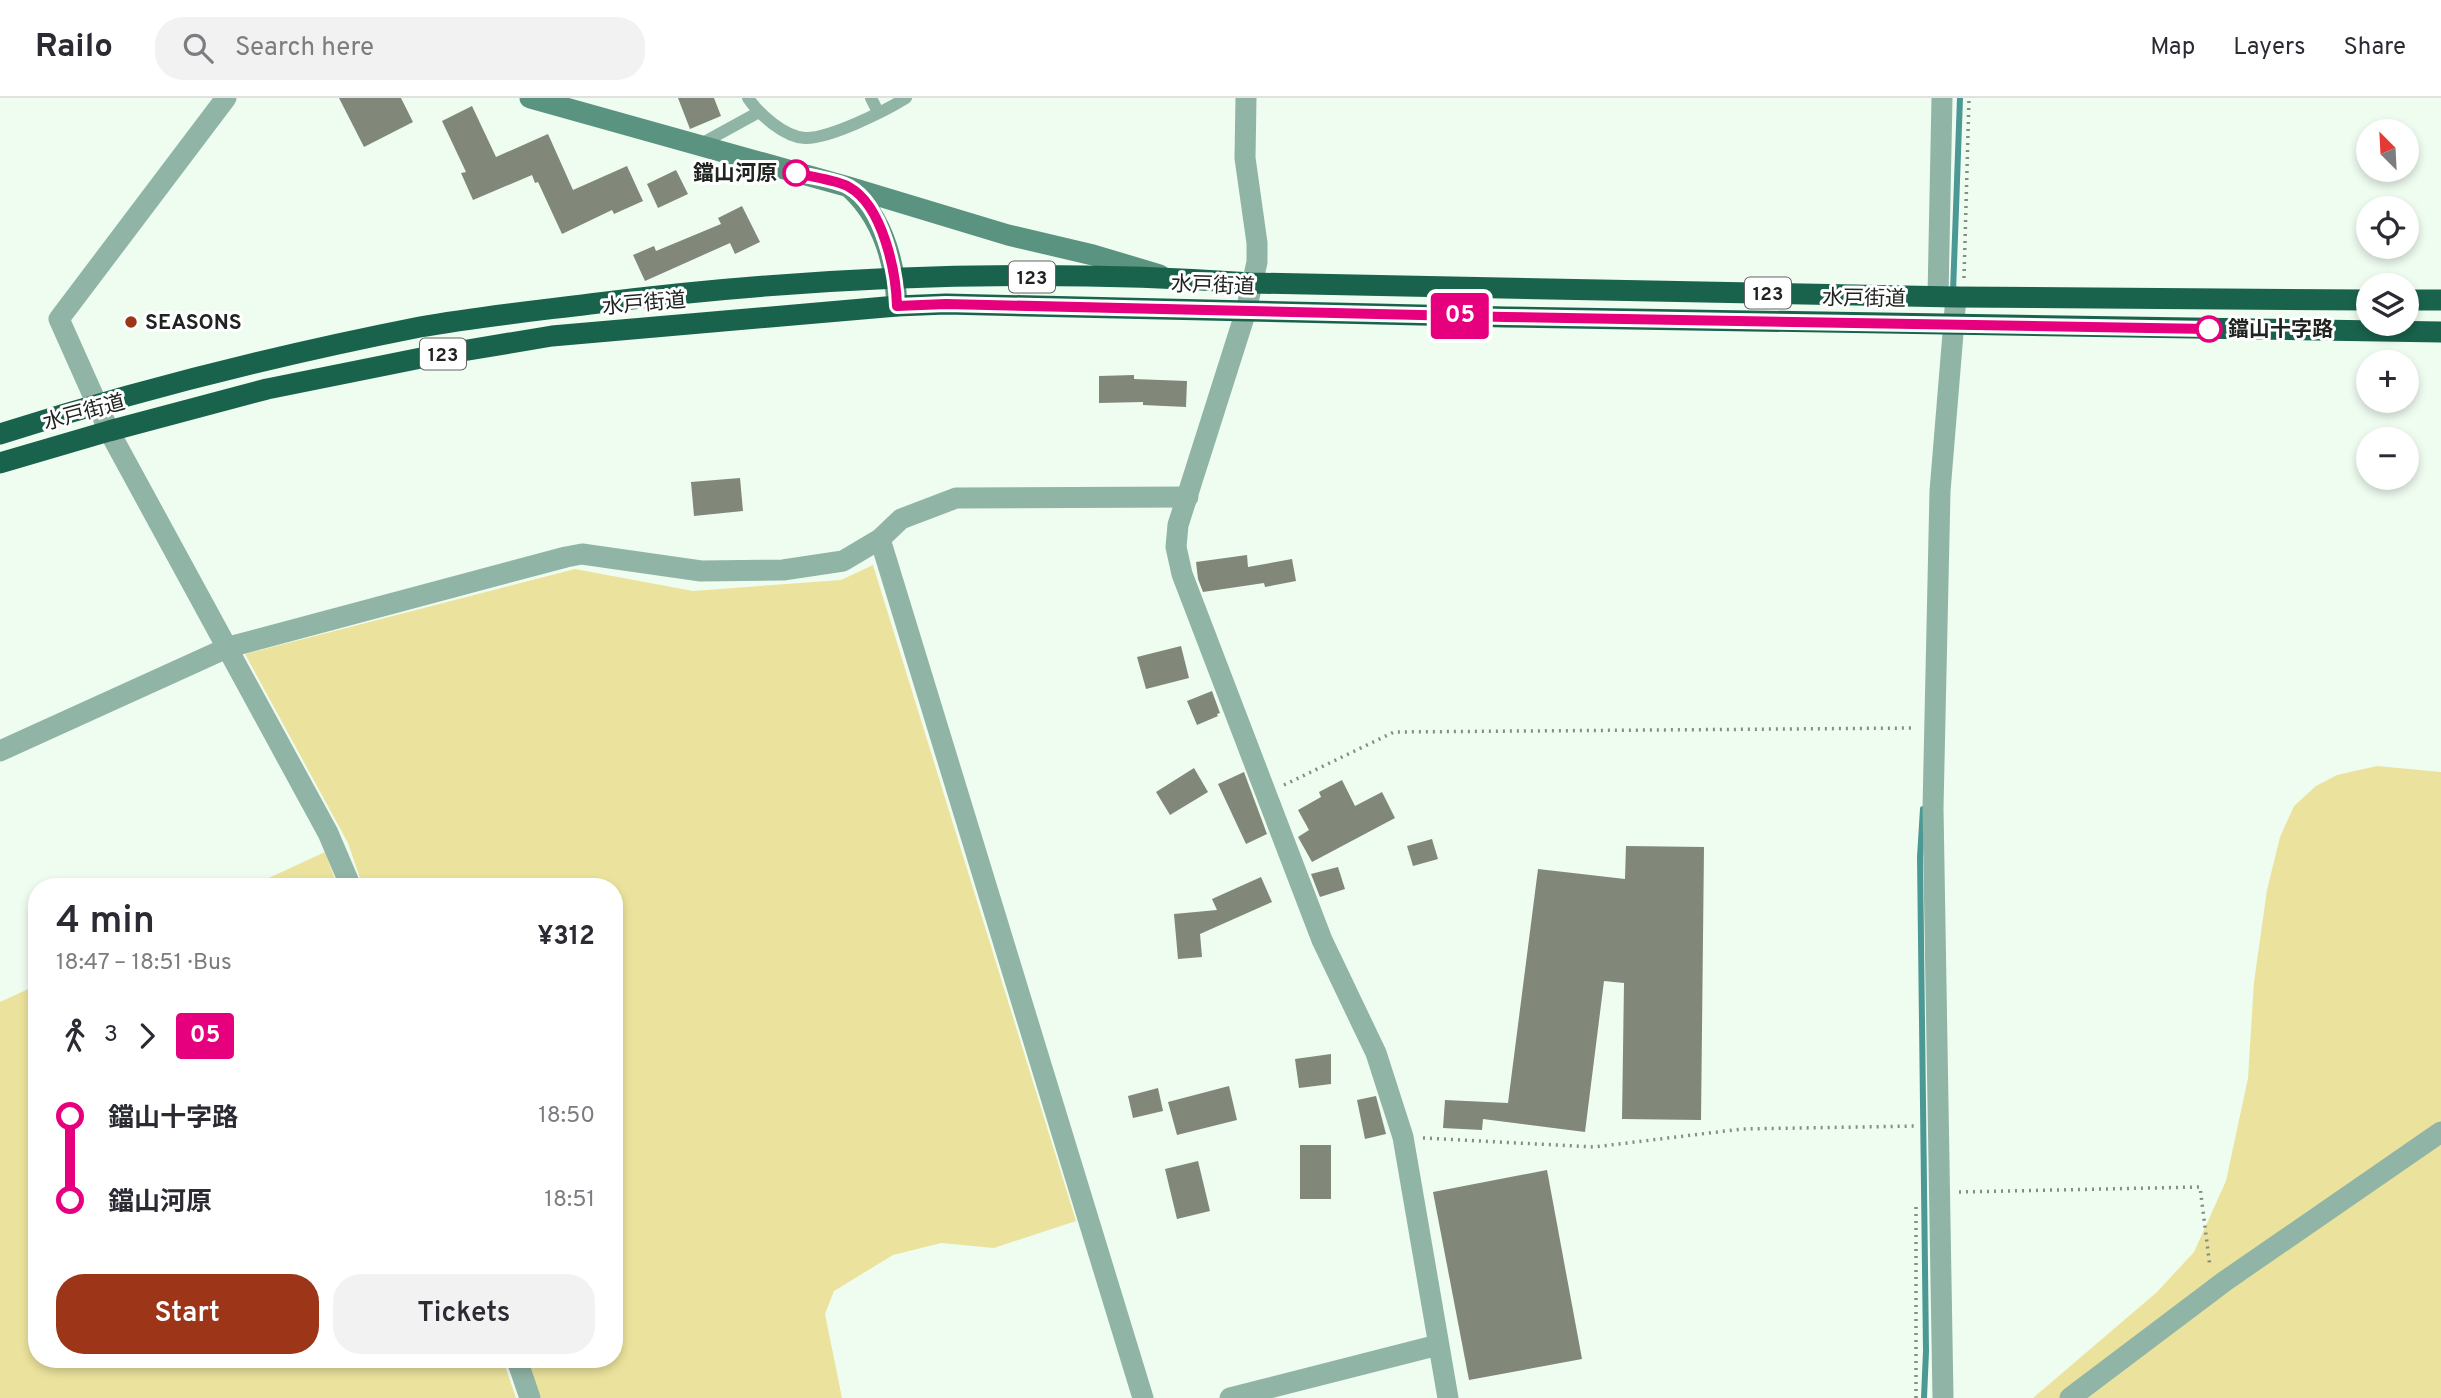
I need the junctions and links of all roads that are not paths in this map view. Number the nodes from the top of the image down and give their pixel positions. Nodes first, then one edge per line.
1 (226, 98) edge
2 (530, 98) edge
3 (748, 98) edge
4 (871, 98) edge
5 (906, 98) edge
6 (1246, 98) edge
7 (1942, 98) edge
8 (760, 112) junction
9 (878, 112) junction
10 (698, 145) junction
11 (849, 187) junction
12 (896, 278) junction
13 (1169, 278) junction
14 (1252, 283) junction
15 (1952, 297) junction
16 (2356, 300) edge
17 (2419, 300) edge
18 (2441, 300) edge
19 (897, 306) junction
20 (1246, 311) junction
21 (1954, 323) junction
22 (2441, 332) edge
23 (96, 404) junction
24 (110, 430) junction
25 (0, 434) edge
26 (0, 463) edge
27 (1188, 497) junction
28 (880, 539) junction
29 (229, 646) junction
30 (0, 751) edge
31 (347, 878) edge
32 (2441, 1132) edge
33 (1438, 1345) junction
34 (520, 1368) edge
35 (530, 1398) edge
36 (1143, 1398) edge
37 (1230, 1398) edge
38 (1448, 1398) edge
39 (1942, 1398) edge
40 (2070, 1398) edge

1 - 23 street
2 - 10 street
3 - 8 lane
4 - 9 lane
5 - 9 lane
6 - 14 street
7 - 15 street
8 - 9 lane
8 - 10 lane
10 - 11 street
11 - 12 street
11 - 13 street
12 - 13 highway, 水戸街道 / 123
12 - 19 street
12 - 23 highway, 水戸街道 / 123
13 - 14 highway, 水戸街道 / 123
14 - 15 highway, 水戸街道 / 123
14 - 20 street
15 - 16 highway, 水戸街道 / 123
15 - 21 street
17 - 18 highway
19 - 20 highway, 水戸街道 / 123
19 - 24 highway, 水戸街道 / 123
20 - 21 highway, 水戸街道 / 123
20 - 27 street
21 - 22 highway, 水戸街道 / 123
21 - 39 street
23 - 24 street
23 - 25 highway, 水戸街道 / 123
24 - 26 highway, 水戸街道 / 123
24 - 29 street
27 - 28 street
27 - 33 street
28 - 29 street
28 - 36 street
29 - 30 street
29 - 31 street
32 - 40 street
33 - 37 street
33 - 38 street
34 - 35 street

